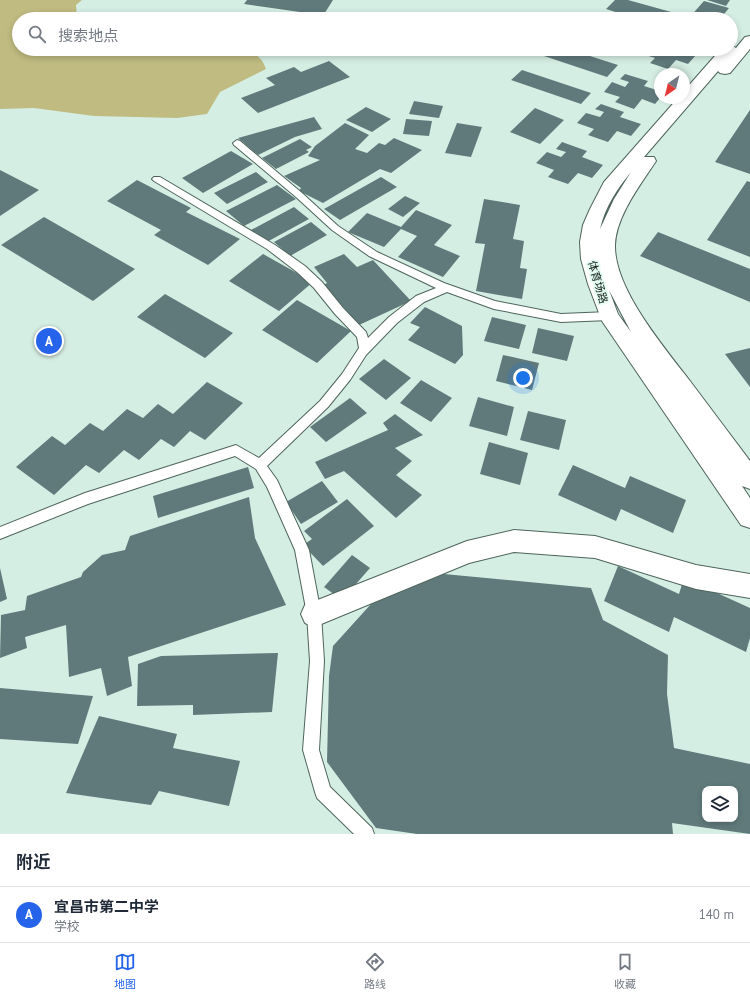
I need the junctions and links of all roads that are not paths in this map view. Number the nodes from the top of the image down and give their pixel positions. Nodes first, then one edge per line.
1 (750, 24) edge
2 (738, 38) edge
3 (750, 40) edge
4 (738, 54) edge
5 (723, 56) edge
6 (736, 56) edge
7 (237, 143) dead end
8 (156, 179) dead end
9 (447, 288) junction
10 (609, 316) junction
11 (365, 348) junction
12 (260, 465) junction
13 (750, 479) edge
14 (750, 517) edge
15 (0, 533) edge
16 (750, 586) edge
17 (314, 614) junction
18 (366, 834) edge

1 - 2 main road
3 - 4 main road, 体育场路
5 - 10 main road, 体育场路
6 - 13 main road, 体育场路
7 - 9 lane
8 - 11 lane
9 - 10 lane
9 - 11 lane
10 - 14 main road, 体育场路
11 - 12 lane
12 - 15 lane
12 - 17 lane
16 - 17 main road
17 - 18 lane

